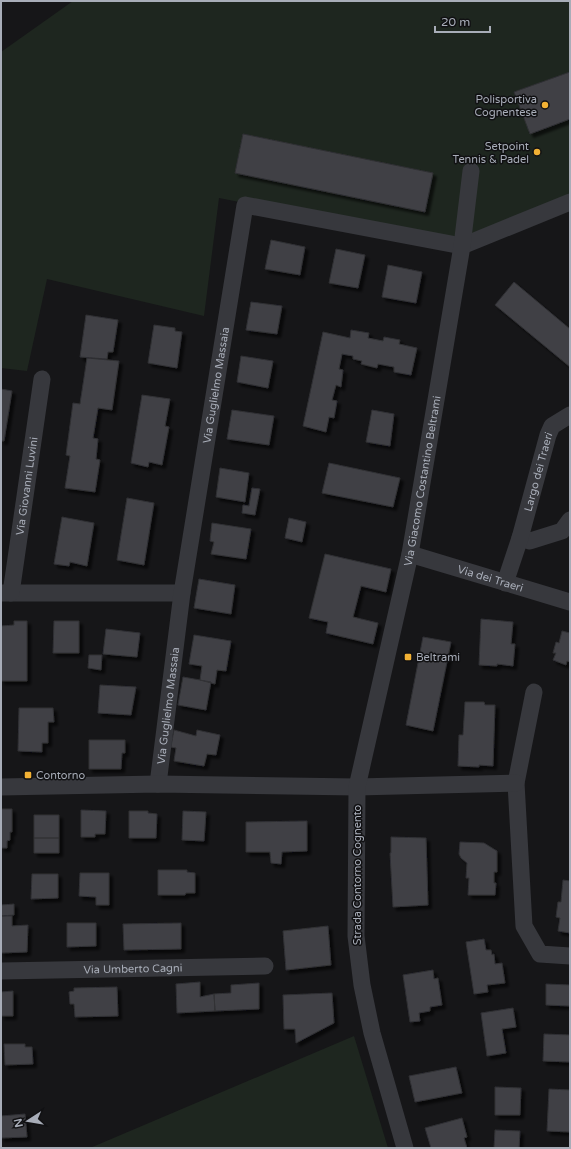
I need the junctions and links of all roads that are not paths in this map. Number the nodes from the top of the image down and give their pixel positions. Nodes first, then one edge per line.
1 (471, 171) dead end
2 (570, 202) edge
3 (462, 246) junction
4 (42, 378) dead end
5 (570, 415) edge
6 (570, 520) edge
7 (520, 538) junction
8 (410, 554) junction
9 (505, 583) junction
10 (6, 593) edge
11 (182, 593) junction
12 (570, 602) edge
13 (534, 692) dead end
14 (516, 782) junction
15 (158, 784) junction
16 (1, 787) edge
17 (357, 788) junction
18 (570, 956) edge
19 (266, 966) dead end
20 (1, 971) edge
21 (405, 1148) edge

1 - 3 street, Via Giacomo Costantino Beltrami
2 - 3 street
3 - 8 street, Via Giacomo Costantino Beltrami
3 - 11 street, Via Guglielmo Massaia
4 - 10 street, Via Giovanni Luvini
5 - 7 street, Largo dei Traeri
6 - 7 street
7 - 9 street, Largo dei Traeri
8 - 9 street, Via dei Traeri
8 - 17 street, Via Giacomo Costantino Beltrami
9 - 12 street, Via dei Traeri
10 - 11 street, Via Giovanni Luvini
11 - 15 street, Via Guglielmo Massaia
13 - 14 street
14 - 17 street
14 - 18 street
15 - 16 street
15 - 17 street
17 - 21 street, Strada Contorno Cognento
19 - 20 street, Via Umberto Cagni

